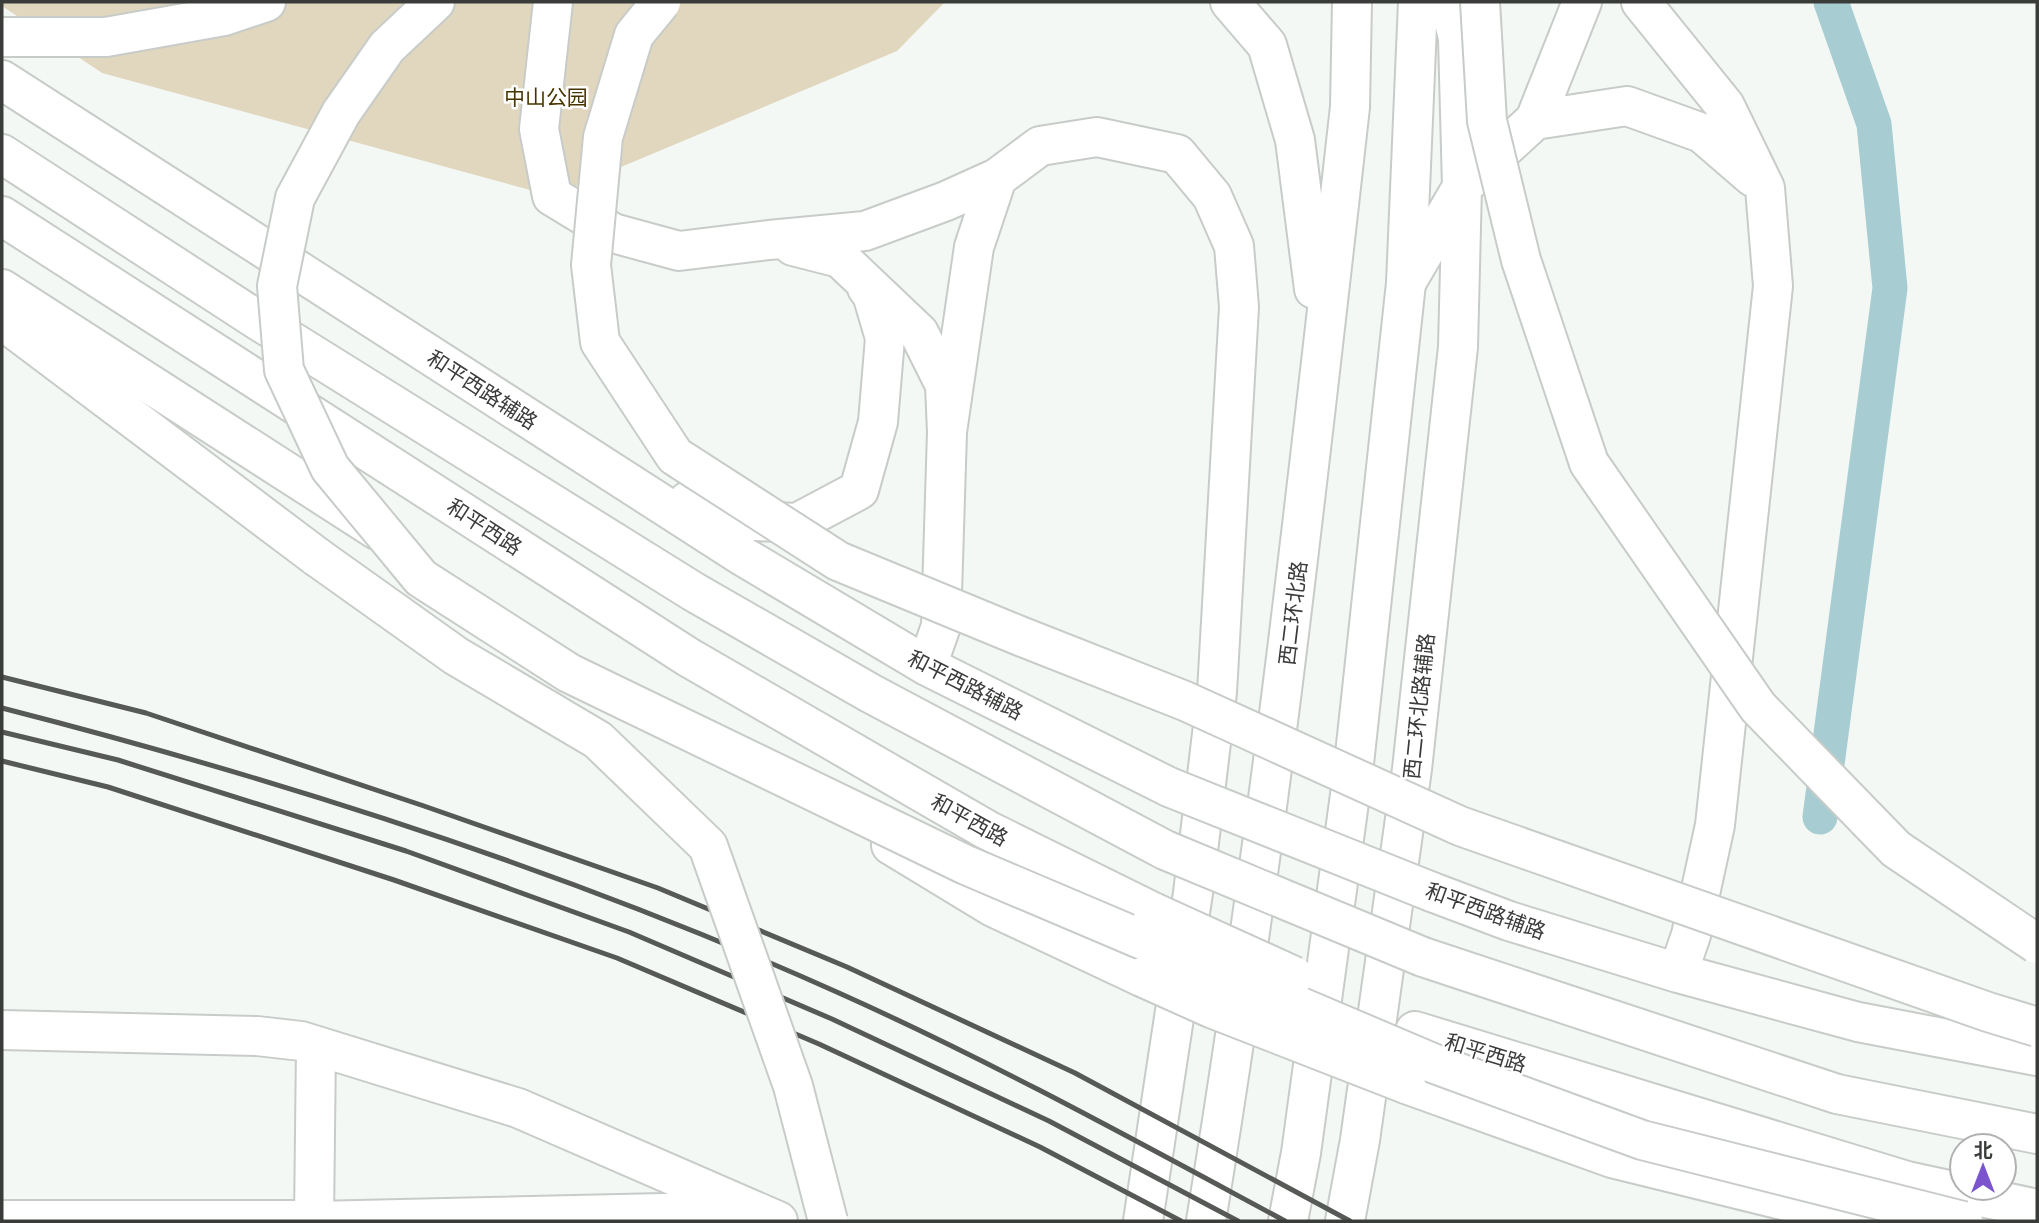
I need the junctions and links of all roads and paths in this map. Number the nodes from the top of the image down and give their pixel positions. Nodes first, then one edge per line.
1 (266, 2) edge
2 (435, 2) edge
3 (553, 2) edge
4 (660, 2) edge
5 (1230, 2) edge
6 (1352, 2) edge
7 (1418, 2) edge
8 (1449, 2) edge
9 (1480, 2) edge
10 (1582, 2) edge
11 (1641, 2) edge
12 (2, 37) edge
13 (2, 80) edge
14 (1535, 120) junction
15 (2, 154) edge
16 (997, 178) junction
17 (1462, 187) junction
18 (1765, 188) junction
19 (2, 216) edge
20 (769, 240) junction
21 (840, 258) junction
22 (1406, 283) junction
23 (2, 289) edge
24 (2, 320) edge
25 (947, 432) junction
26 (1310, 458) junction
27 (608, 470) junction
28 (928, 666) junction
29 (2037, 944) edge
30 (1678, 973) junction
31 (2037, 1027) edge
32 (2, 1031) edge
33 (316, 1046) junction
34 (2037, 1056) edge
35 (2037, 1134) edge
36 (2037, 1209) edge
37 (773, 1219) edge
38 (2, 1220) edge
39 (314, 1221) edge
40 (828, 1221) edge
41 (1143, 1221) edge
42 (1206, 1221) edge
43 (1288, 1221) edge
44 (1345, 1221) edge
45 (1867, 1221) edge
46 (1964, 1221) edge

1 - 12 main road
2 - 46 main road, bridge
3 - 20 main road
4 - 31 main road, bridge
5 - 26 main road
6 - 26 main road, 西二环北路
7 - 22 main road
8 - 17 main road, 西二环北路辅路
9 - 29 main road, bridge
10 - 14 main road
11 - 18 main road
13 - 27 main road, 和平西路辅路
14 - 17 main road
14 - 18 main road
15 - 35 main road, bridge
16 - 20 main road
16 - 25 main road
16 - 41 main road
17 - 22 main road
17 - 44 main road, 西二环北路辅路
18 - 30 main road
19 - 36 main road, 和平西路, bridge
20 - 21 main road
21 - 25 main road
21 - 27 main road
22 - 43 main road
23 - 45 main road, bridge
24 - 40 main road, bridge
25 - 28 main road
26 - 42 main road, 西二环北路
27 - 28 main road, 和平西路辅路
28 - 30 main road, 和平西路辅路, bridge
30 - 34 main road, 和平西路辅路
32 - 33 main road
33 - 37 main road
33 - 39 main road
37 - 39 main road
38 - 39 main road

